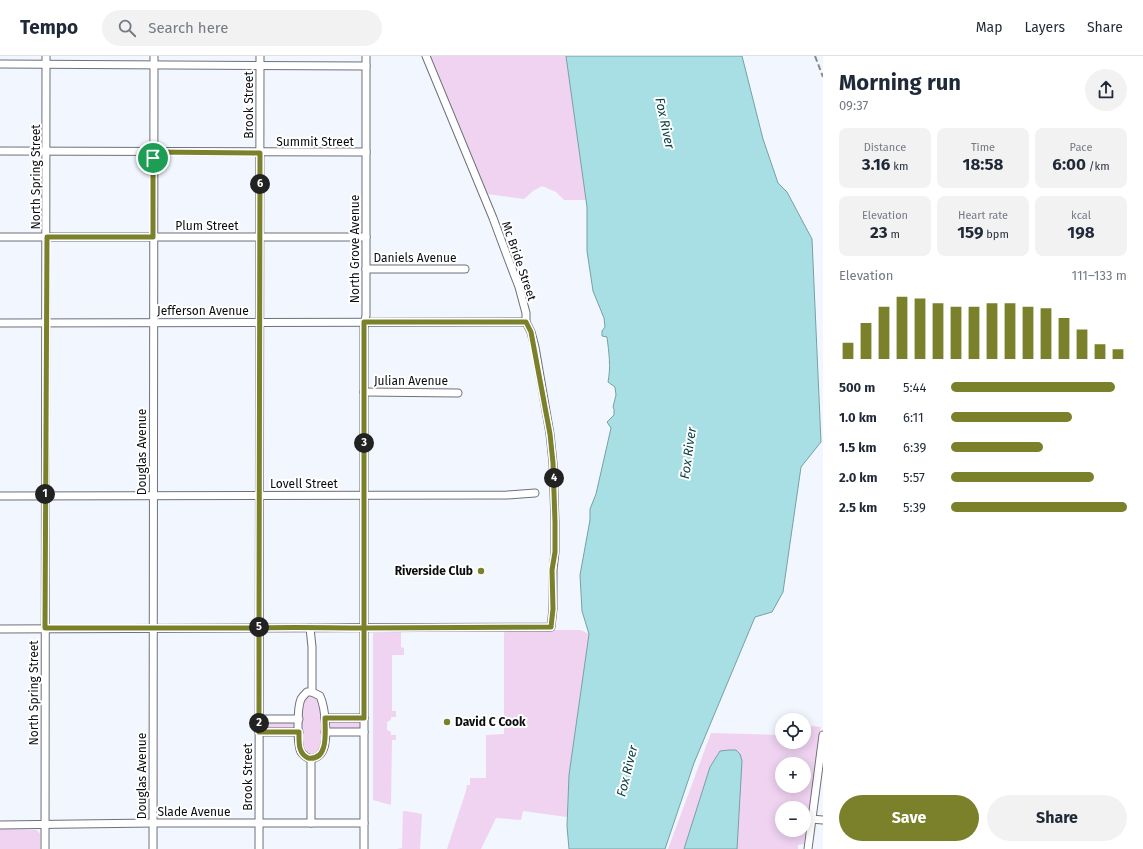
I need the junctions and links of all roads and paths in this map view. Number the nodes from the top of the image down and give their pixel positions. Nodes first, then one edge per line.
1 (46, 56) edge
2 (154, 56) edge
3 (260, 56) edge
4 (366, 56) edge
5 (426, 56) edge
6 (0, 64) edge
7 (46, 65) junction
8 (154, 65) junction
9 (260, 65) junction
10 (366, 66) junction
11 (0, 151) edge
12 (46, 151) junction
13 (153, 152) junction
14 (366, 152) junction
15 (260, 153) junction
16 (0, 237) edge
17 (47, 237) junction
18 (153, 237) junction
19 (260, 238) junction
20 (366, 238) junction
21 (366, 269) junction
22 (465, 269) dead end
23 (0, 322) edge
24 (46, 322) junction
25 (153, 322) junction
26 (260, 322) junction
27 (364, 322) junction
28 (526, 322) junction
29 (364, 392) junction
30 (458, 393) dead end
31 (535, 493) dead end
32 (153, 495) junction
33 (259, 495) junction
34 (364, 495) junction
35 (0, 496) edge
36 (45, 496) junction
37 (45, 628) junction
38 (153, 628) junction
39 (259, 628) junction
40 (310, 628) junction
41 (364, 628) junction
42 (0, 629) edge
43 (312, 692) junction
44 (325, 718) junction
45 (364, 718) junction
46 (258, 719) junction
47 (299, 719) junction
48 (259, 732) junction
49 (299, 732) junction
50 (325, 732) junction
51 (364, 732) junction
52 (823, 735) edge
53 (311, 759) junction
54 (811, 819) joint
55 (823, 820) edge
56 (259, 822) junction
57 (311, 822) junction
58 (364, 822) junction
59 (153, 823) junction
60 (45, 824) junction
61 (0, 825) edge
62 (809, 837) edge
63 (45, 849) edge
64 (153, 849) edge
65 (259, 849) edge
66 (364, 849) edge
67 (808, 849) edge

1 - 7 street, North Spring Street
2 - 8 street, Douglas Avenue
3 - 9 street, Brook Street
4 - 10 street, North Grove Avenue
5 - 28 street, Mc Bride Street
6 - 7 street
7 - 8 street
7 - 12 street, North Spring Street
8 - 9 street
8 - 13 street, Douglas Avenue
9 - 10 street
9 - 15 street, Brook Street
10 - 14 street, North Grove Avenue
11 - 12 street, Summit Street
12 - 13 street, Summit Street
12 - 17 street, North Spring Street
13 - 15 street, Summit Street
13 - 18 street, Douglas Avenue
14 - 15 street, Summit Street
14 - 20 street, North Grove Avenue
15 - 19 street, Brook Street
16 - 17 street, Plum Street
17 - 18 street, Plum Street
17 - 24 street, North Spring Street
18 - 19 street, Plum Street
18 - 25 street, Douglas Avenue
19 - 20 street, Plum Street
19 - 26 street, Brook Street
20 - 21 street, North Grove Avenue
21 - 22 street, Daniels Avenue
21 - 27 street, North Grove Avenue
23 - 24 street, Jefferson Avenue
24 - 25 street, Jefferson Avenue
24 - 36 street, North Spring Street
25 - 26 street, Jefferson Avenue
25 - 32 street, Douglas Avenue
26 - 27 street, Jefferson Avenue
26 - 33 street, Brook Street
27 - 28 street, Jefferson Avenue
27 - 29 street, North Grove Avenue
28 - 41 street, Mc Bride Street
29 - 30 street, Julian Avenue
29 - 34 street, North Grove Avenue
31 - 34 street, Lovell Street
32 - 33 street, Lovell Street
32 - 36 street, Lovell Street
32 - 38 street, Douglas Avenue
33 - 34 street, Lovell Street
33 - 39 street, Brook Street
34 - 41 street, North Grove Avenue
35 - 36 street, Lovell Street
36 - 37 street, North Spring Street
37 - 38 street
37 - 42 street
37 - 60 street, North Spring Street
38 - 39 street
38 - 59 street, Douglas Avenue
39 - 40 street
39 - 46 street, Brook Street
40 - 41 street
40 - 43 street
41 - 45 street, North Grove Avenue
43 - 44 street
43 - 47 street
44 - 45 street
44 - 50 street
45 - 51 street, North Grove Avenue
46 - 47 street
46 - 48 street, Brook Street
47 - 49 street
48 - 49 street
48 - 56 street, Brook Street
49 - 53 street
50 - 51 street
50 - 53 street
51 - 58 street, North Grove Avenue
52 - 54 street
53 - 57 street
54 - 55 street
56 - 57 street, Slade Avenue
56 - 59 street, Slade Avenue
56 - 65 street, Brook Street
57 - 58 street, Slade Avenue
58 - 66 street, North Grove Avenue
59 - 60 street, Slade Avenue
59 - 64 street, Douglas Avenue
60 - 61 street, Slade Avenue
60 - 63 street, North Spring Street
62 - 67 street

